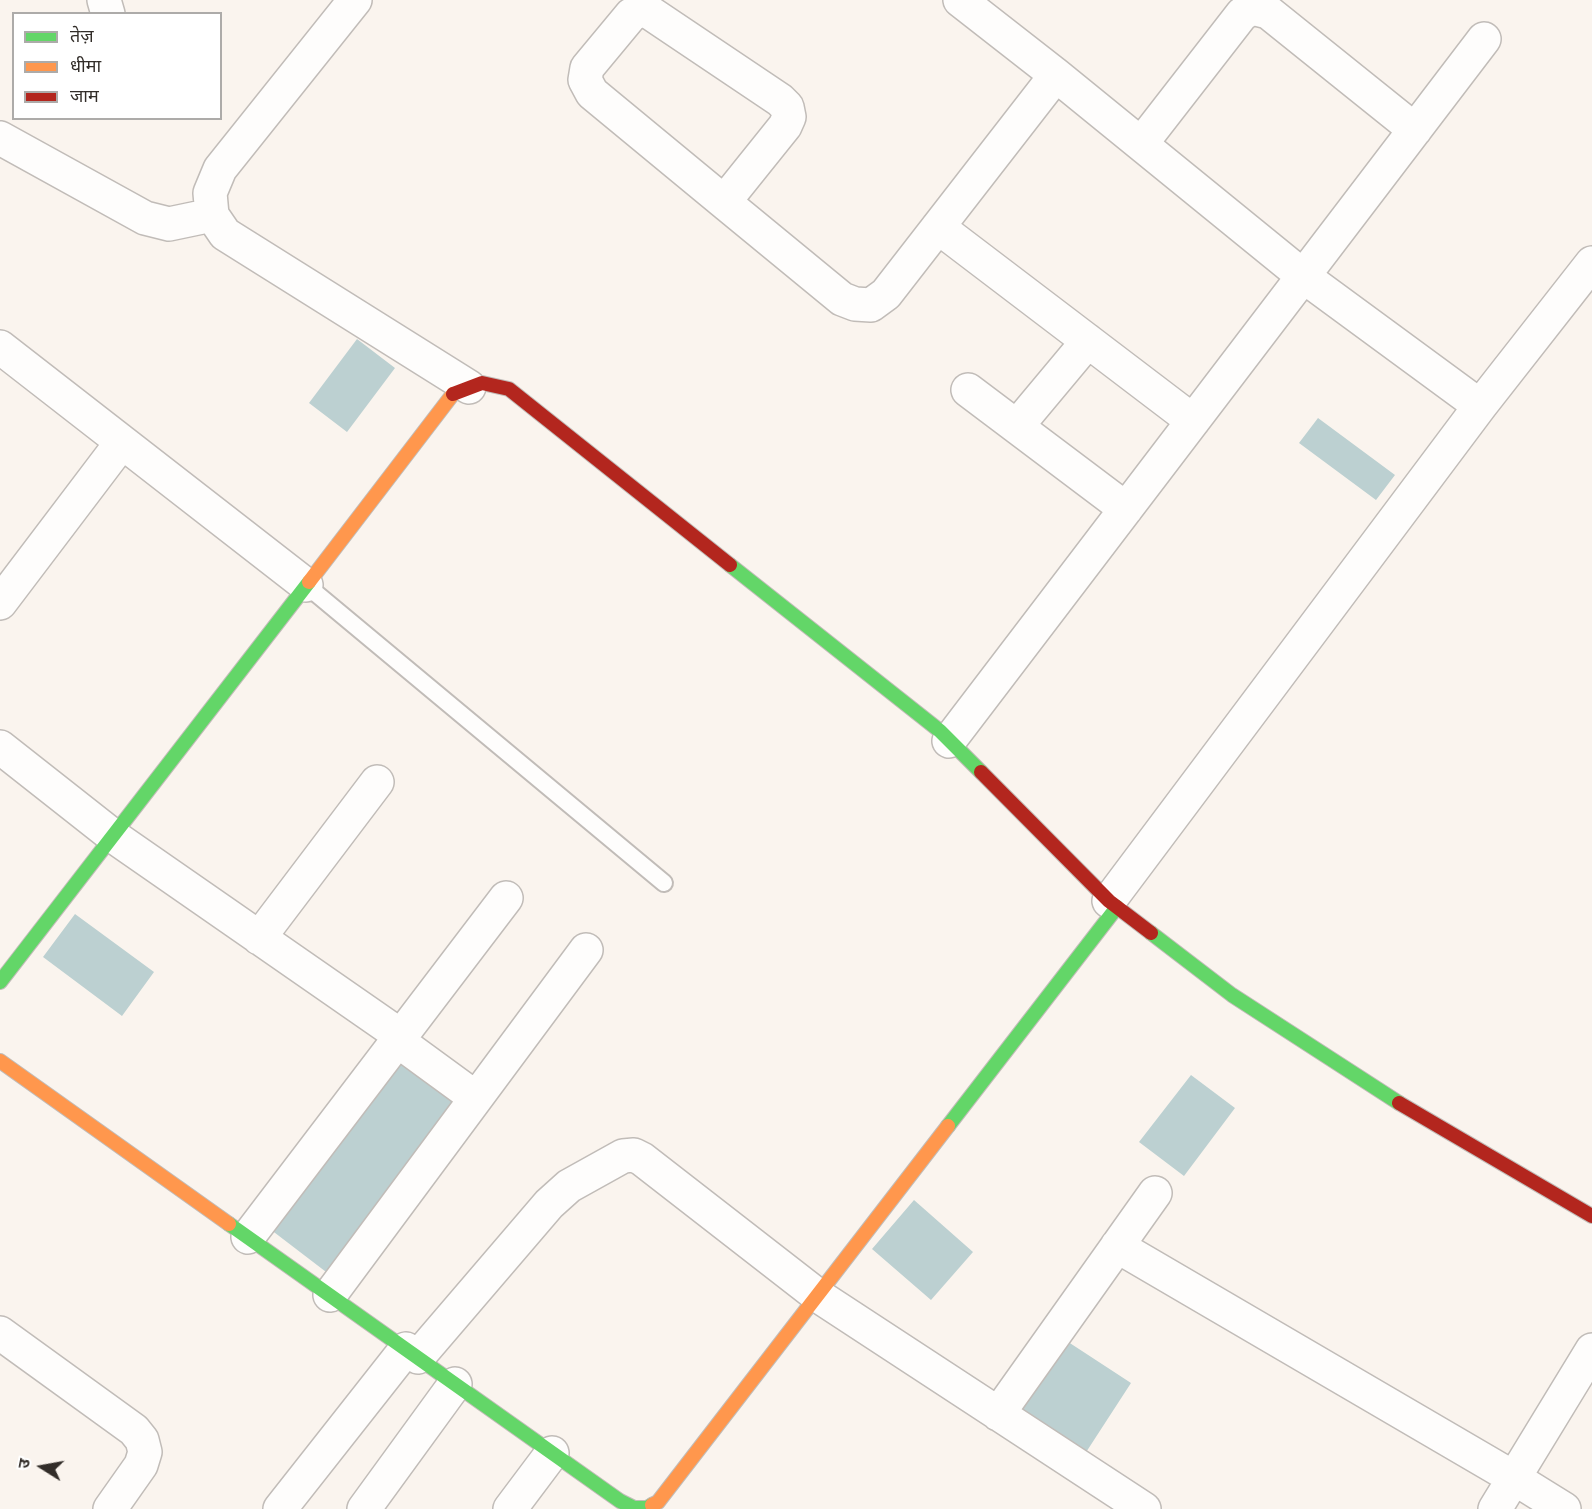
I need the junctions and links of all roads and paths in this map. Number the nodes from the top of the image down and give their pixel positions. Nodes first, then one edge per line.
1 (355, 0) edge
2 (960, 0) edge
3 (1484, 39) dead end
4 (1056, 75) junction
5 (1415, 130) junction
6 (0, 138) edge
7 (1141, 144) junction
8 (724, 202) junction
9 (212, 215) junction
10 (938, 227) junction
11 (1592, 263) edge
12 (1303, 276) junction
13 (1088, 342) junction
14 (0, 347) edge
15 (469, 387) junction
16 (968, 390) dead end
17 (1480, 406) junction
18 (1193, 421) junction
19 (1017, 426) junction
20 (122, 442) junction
21 (1126, 509) junction
22 (306, 585) junction
23 (0, 603) edge
24 (949, 741) junction
25 (0, 747) edge
26 (377, 782) dead end
27 (113, 836) junction
28 (664, 883) dead end
29 (506, 898) dead end
30 (1113, 904) junction
31 (259, 938) junction
32 (586, 950) dead end
33 (0, 982) edge
34 (399, 1038) junction
35 (0, 1060) edge
36 (477, 1098) junction
37 (1155, 1193) dead end
38 (1592, 1216) edge
39 (248, 1237) junction
40 (1117, 1246) junction
41 (330, 1295) junction
42 (817, 1295) junction
43 (5, 1347) edge
44 (1592, 1350) edge
45 (412, 1353) junction
46 (455, 1384) junction
47 (998, 1414) junction
48 (552, 1453) junction
49 (1514, 1478) junction
50 (110, 1509) edge
51 (280, 1509) edge
52 (364, 1509) edge
53 (510, 1509) edge
54 (1144, 1509) edge
55 (1495, 1509) edge
56 (1564, 1509) edge

1 - 9 street
2 - 4 street
3 - 5 street
4 - 7 street
4 - 10 street
5 - 7 street
5 - 12 street
6 - 9 street
7 - 12 street
8 - 8 street
8 - 10 street
9 - 15 street
10 - 13 street
11 - 17 street
12 - 17 street
12 - 18 street
13 - 18 street
13 - 19 street
14 - 20 street
15 - 22 street
15 - 24 street
16 - 19 street
17 - 30 street
18 - 21 street
19 - 21 street
20 - 22 street
20 - 23 street
21 - 24 street
22 - 27 street
22 - 28 lane
24 - 30 street
25 - 27 street
26 - 31 street
27 - 31 street
27 - 33 street
29 - 34 street
30 - 38 street
30 - 42 street
31 - 34 street
32 - 36 street
34 - 36 street
34 - 39 street
35 - 39 street
36 - 41 street
37 - 40 street
39 - 41 street
40 - 47 street
40 - 49 street
41 - 45 street
42 - 45 street
42 - 47 street
42 - 48 street
43 - 50 street
44 - 49 street
45 - 46 street
45 - 51 street
46 - 48 street
46 - 52 street
47 - 54 street
48 - 53 street
49 - 55 street
49 - 56 street

